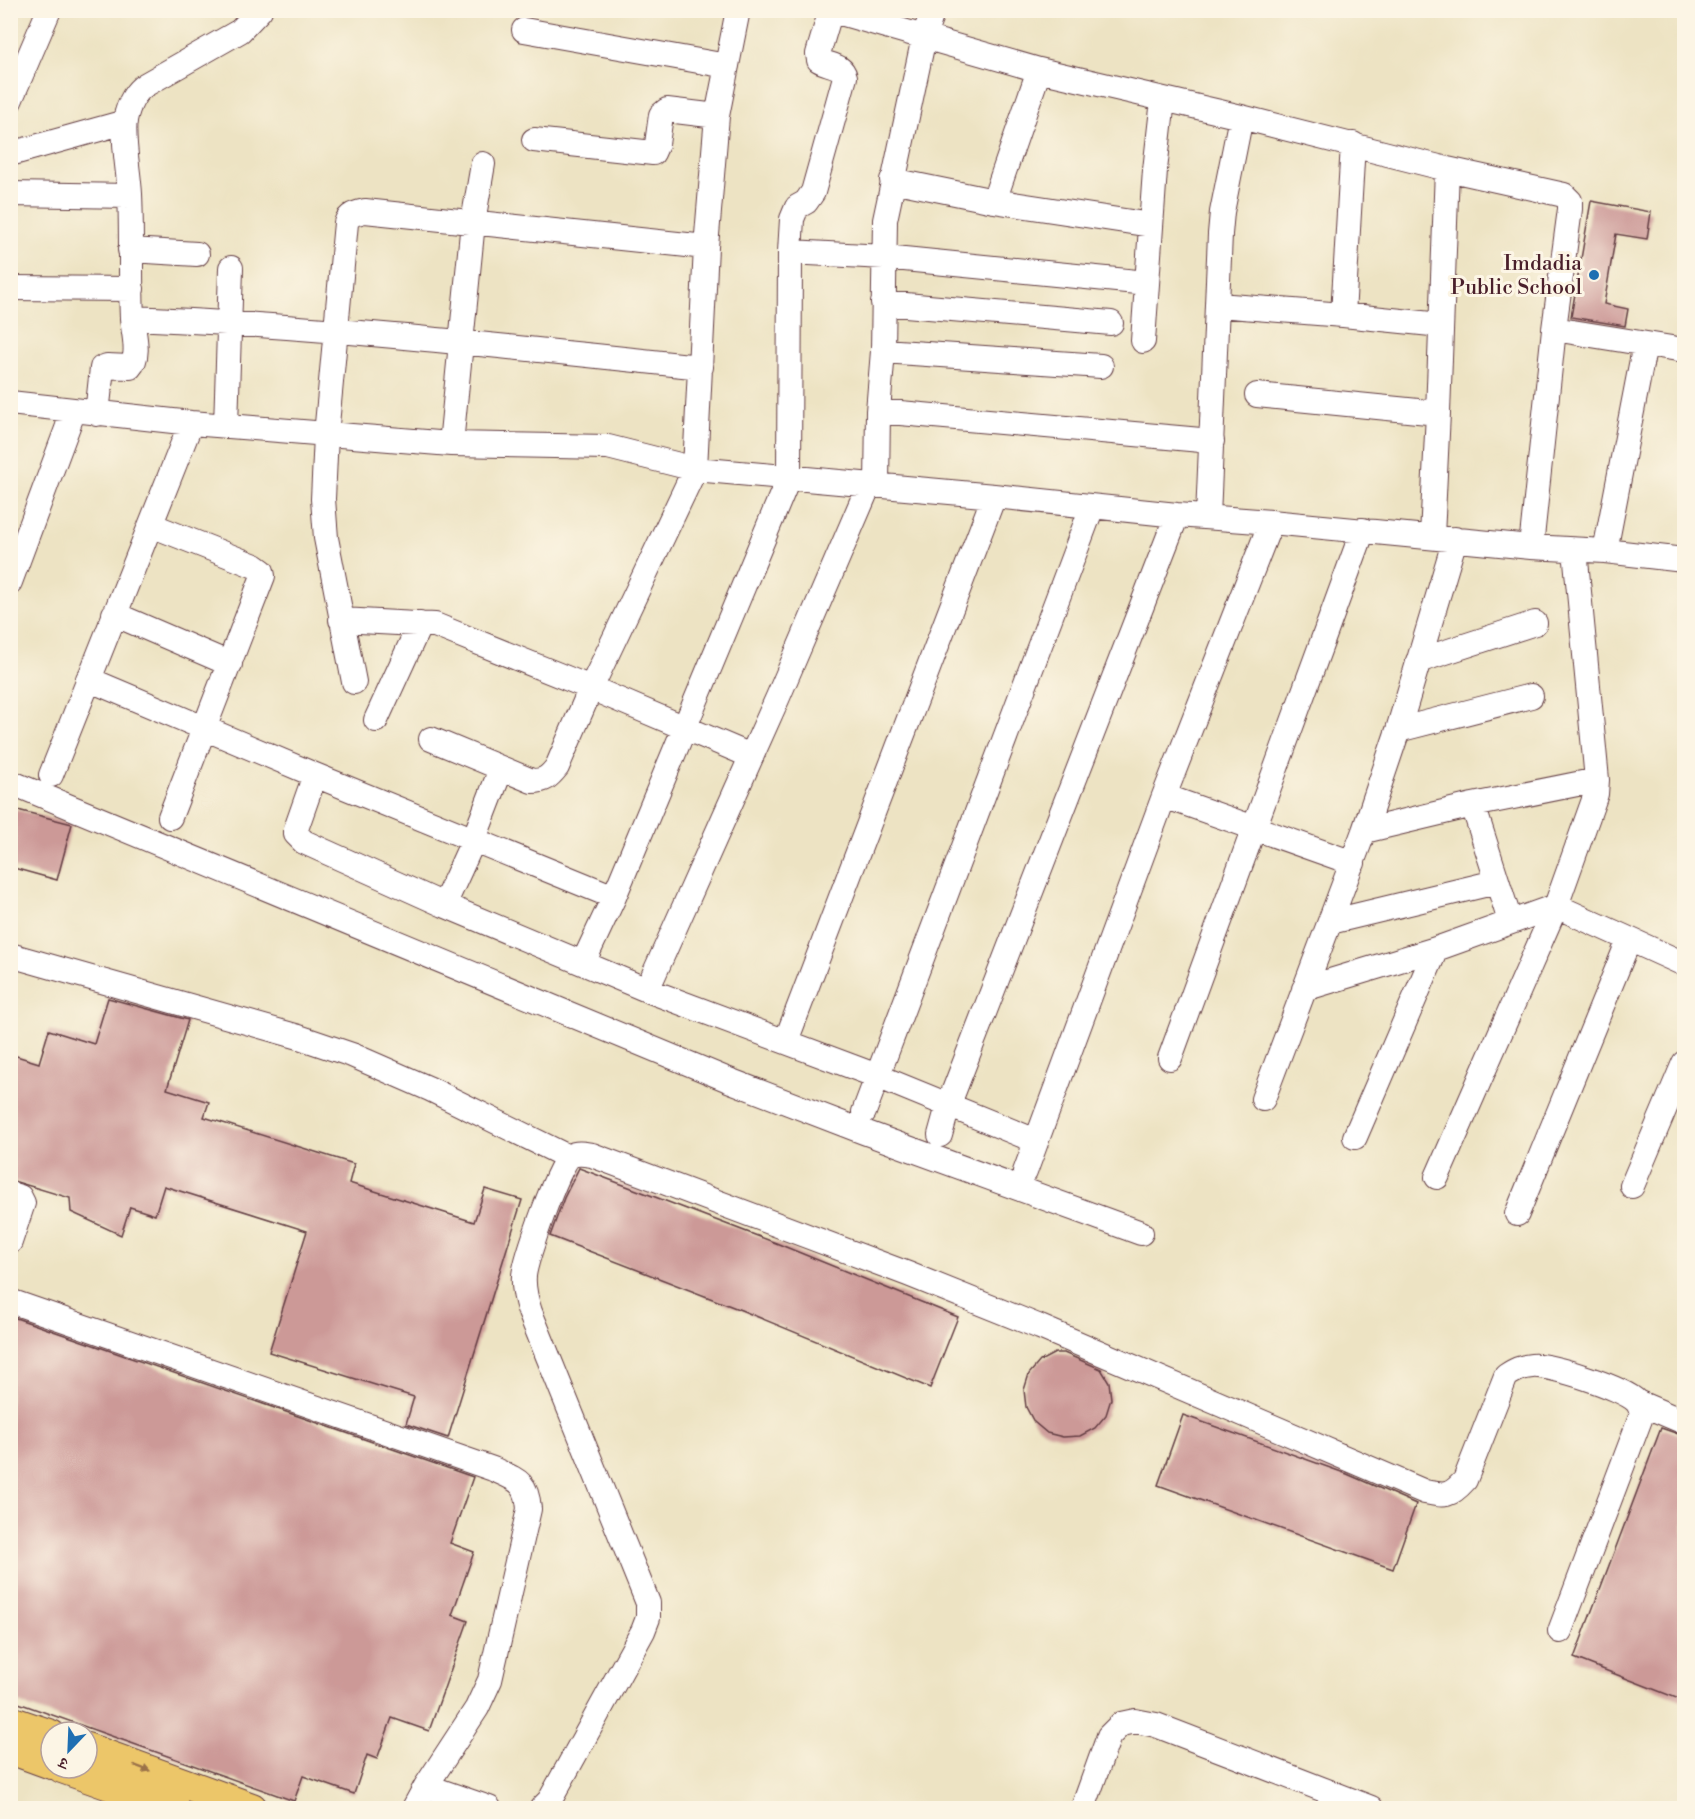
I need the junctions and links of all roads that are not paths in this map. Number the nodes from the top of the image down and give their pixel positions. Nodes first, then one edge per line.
1 (49, 10) edge
2 (260, 10) edge
3 (738, 10) edge
4 (933, 10) edge
5 (830, 11) edge
6 (524, 30) dead end
7 (924, 37) junction
8 (727, 66) junction
9 (1039, 70) junction
10 (1163, 100) junction
11 (10, 101) edge
12 (717, 116) junction
13 (1241, 117) junction
14 (125, 122) junction
15 (534, 140) dead end
16 (1353, 144) junction
17 (10, 154) edge
18 (483, 164) dead end
19 (1447, 169) junction
20 (892, 180) junction
21 (10, 194) edge
22 (130, 195) junction
23 (994, 201) junction
24 (473, 222) junction
25 (1151, 225) junction
26 (706, 247) junction
27 (130, 250) junction
28 (790, 252) junction
29 (197, 254) dead end
30 (884, 256) junction
31 (231, 268) dead end
32 (1147, 283) junction
33 (10, 288) edge
34 (132, 289) junction
35 (884, 303) junction
36 (1218, 305) junction
37 (1343, 315) junction
38 (132, 318) junction
39 (231, 322) junction
40 (1111, 323) dead end
41 (1441, 325) junction
42 (1554, 329) junction
43 (335, 331) junction
44 (1143, 341) dead end
45 (461, 342) junction
46 (1645, 344) junction
47 (1684, 350) edge
48 (883, 351) junction
49 (1101, 366) dead end
50 (701, 367) junction
51 (1257, 395) dead end
52 (10, 403) edge
53 (878, 411) junction
54 (86, 412) junction
55 (1438, 413) junction
56 (191, 423) junction
57 (226, 426) junction
58 (326, 435) junction
59 (1212, 441) junction
60 (451, 444) junction
61 (695, 469) junction
62 (789, 477) junction
63 (873, 485) junction
64 (994, 496) junction
65 (1092, 507) junction
66 (1177, 515) junction
67 (1208, 517) junction
68 (1271, 522) junction
69 (151, 525) junction
70 (1363, 530) junction
71 (19, 532) edge
72 (1443, 538) junction
73 (1530, 547) junction
74 (1575, 550) junction
75 (1605, 551) junction
76 (1684, 560) edge
77 (10, 582) edge
78 (114, 614) junction
79 (341, 620) junction
80 (1535, 623) dead end
81 (420, 624) junction
82 (1418, 661) junction
83 (230, 664) junction
84 (88, 680) junction
85 (354, 682) dead end
86 (591, 688) junction
87 (1531, 696) dead end
88 (376, 720) dead end
89 (685, 728) junction
90 (205, 729) junction
91 (1398, 730) junction
92 (431, 739) dead end
93 (751, 756) junction
94 (501, 769) junction
95 (51, 775) dead end
96 (315, 775) junction
97 (1597, 780) junction
98 (10, 782) edge
99 (1164, 796) junction
100 (1473, 805) junction
101 (170, 817) dead end
102 (1254, 828) junction
103 (1364, 831) junction
104 (474, 839) junction
105 (1353, 863) junction
106 (1496, 882) junction
107 (614, 897) junction
108 (444, 905) junction
109 (1556, 906) junction
110 (1510, 921) junction
111 (1330, 922) junction
112 (1629, 940) junction
113 (1436, 949) junction
114 (10, 956) edge
115 (582, 963) junction
116 (1684, 964) edge
117 (1304, 989) junction
118 (647, 990) junction
119 (786, 1041) junction
120 (1170, 1058) dead end
121 (1684, 1063) edge
122 (877, 1076) junction
123 (1263, 1099) dead end
124 (948, 1106) junction
125 (864, 1112) dead end
126 (940, 1135) dead end
127 (1355, 1137) dead end
128 (1036, 1141) junction
129 (568, 1157) junction
130 (1025, 1172) dead end
131 (1437, 1177) dead end
132 (1632, 1186) dead end
133 (10, 1194) edge
134 (1517, 1214) dead end
135 (1141, 1233) dead end
136 (10, 1242) edge
137 (10, 1301) edge
138 (1637, 1402) junction
139 (1684, 1422) edge
140 (1560, 1631) dead end
141 (10, 1721) edge
142 (39, 1731) edge
143 (10, 1749) edge
144 (99, 1752) edge
145 (39, 1760) edge
146 (95, 1780) edge
147 (426, 1786) junction
148 (174, 1809) edge
149 (252, 1809) edge
150 (414, 1809) edge
151 (489, 1809) edge
152 (542, 1809) edge
153 (1083, 1809) edge
154 (1371, 1809) edge

1 - 11 street
2 - 14 street
3 - 8 street
4 - 7 street
5 - 7 street
5 - 28 street
6 - 8 street
7 - 9 street
7 - 20 street
8 - 12 street
9 - 10 street
9 - 23 street
10 - 13 street
10 - 25 street
12 - 15 street
12 - 26 street
13 - 16 street
13 - 36 street
14 - 17 street
14 - 22 street
16 - 19 street
16 - 37 street
18 - 24 street
19 - 41 street
19 - 42 street
20 - 23 street
20 - 30 street
21 - 22 street
22 - 27 street
23 - 25 street
24 - 26 street
24 - 43 street
24 - 45 street
25 - 32 street
26 - 50 street
27 - 29 street
27 - 34 street
28 - 30 street
28 - 62 street
30 - 32 street
30 - 35 street
31 - 39 street
32 - 44 street
33 - 34 street
34 - 38 street
35 - 40 street
35 - 48 street
36 - 37 street
36 - 59 street
37 - 41 street
38 - 39 street
38 - 54 street
39 - 43 street
39 - 57 street
41 - 55 street
42 - 46 street
42 - 73 street
43 - 45 street
43 - 58 street
45 - 50 street
45 - 60 street
46 - 47 street
46 - 75 street
48 - 49 street
48 - 53 street
50 - 61 street
51 - 55 street
52 - 54 street
53 - 59 street
53 - 63 street
54 - 56 street
54 - 71 street
55 - 72 street
56 - 57 street
56 - 69 street
57 - 58 street
58 - 60 street
58 - 79 street
59 - 67 street
60 - 61 street
61 - 62 street
61 - 86 street
62 - 63 street
62 - 89 street
63 - 64 street
63 - 93 street
64 - 65 street
64 - 119 street
65 - 66 street
65 - 122 street
66 - 67 street
66 - 124 street
67 - 68 street
68 - 70 street
68 - 99 street
69 - 78 street
69 - 83 street
70 - 72 street
70 - 102 street
71 - 77 street
72 - 73 street
72 - 82 street
73 - 74 street
74 - 75 street
74 - 97 street
75 - 76 street
78 - 83 street
78 - 84 street
79 - 81 street
79 - 85 street
80 - 82 street
81 - 86 street
81 - 88 street
82 - 91 street
83 - 90 street
84 - 90 street
84 - 95 street
86 - 89 street
86 - 94 street
87 - 91 street
89 - 93 street
89 - 107 street
90 - 96 street
90 - 101 street
91 - 103 street
92 - 94 street
93 - 118 street
94 - 104 street
96 - 104 street
96 - 108 street
97 - 100 street
97 - 109 street
98 - 135 street
99 - 102 street
99 - 128 street
100 - 103 street
100 - 106 street
102 - 105 street
102 - 120 street
103 - 105 street
104 - 107 street
104 - 108 street
105 - 111 street
106 - 110 street
106 - 111 street
107 - 115 street
108 - 115 street
109 - 110 street
109 - 112 street
109 - 131 street
110 - 113 street
111 - 117 street
112 - 116 street
112 - 134 street
113 - 117 street
113 - 127 street
114 - 129 street
115 - 118 street
117 - 123 street
118 - 119 street
119 - 122 street
121 - 132 street
122 - 124 street
122 - 125 street
124 - 126 street
124 - 128 street
128 - 130 street
129 - 138 street
129 - 152 street
133 - 136 street
137 - 147 street
138 - 139 street
138 - 140 street
141 - 142 main road
143 - 145 main road
144 -> 149 main road
146 - 148 main road
147 - 150 street
147 - 151 street
153 - 154 street

